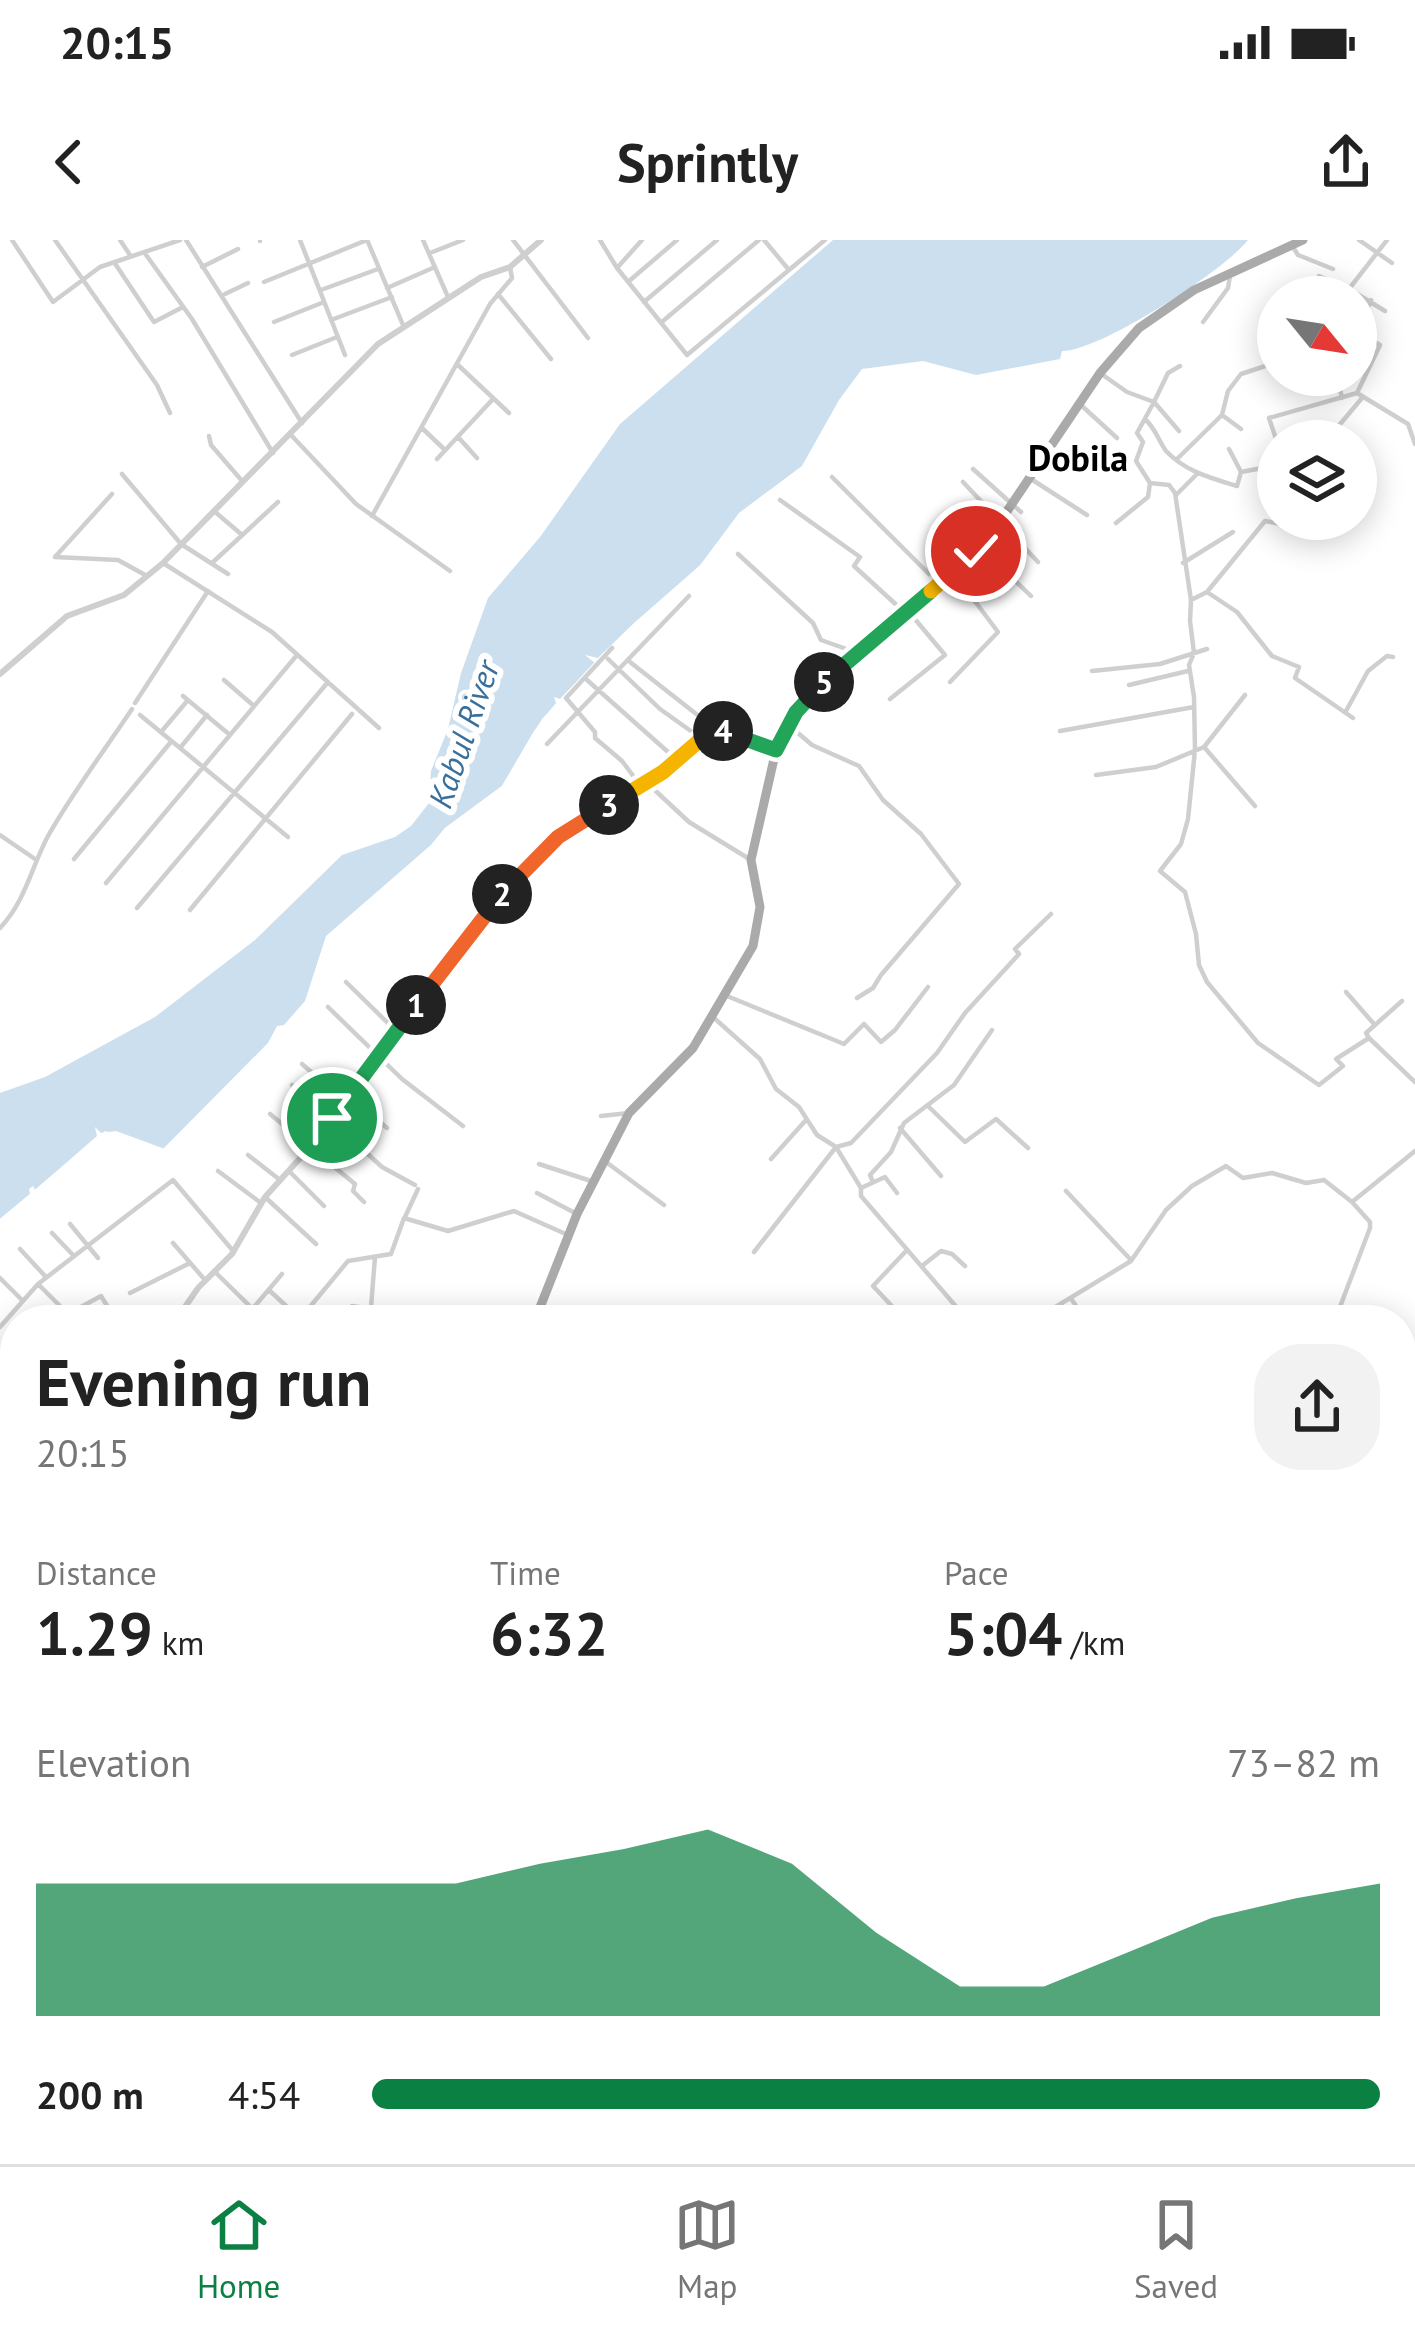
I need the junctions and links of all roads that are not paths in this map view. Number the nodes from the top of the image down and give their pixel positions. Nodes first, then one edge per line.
1 (12, 240) edge
2 (55, 240) edge
3 (120, 240) edge
4 (300, 240) edge
5 (368, 240) edge
6 (423, 240) edge
7 (463, 240) edge
8 (513, 240) edge
9 (541, 240) edge
10 (601, 240) edge
11 (642, 240) edge
12 (677, 240) edge
13 (717, 240) edge
14 (764, 240) edge
15 (825, 240) edge
16 (1359, 240) edge
17 (1387, 240) edge
18 (178, 241) edge
19 (1298, 243) edge
20 (238, 249) dead end
21 (144, 252) junction
22 (1376, 252) junction
23 (429, 254) junction
24 (131, 257) junction
25 (524, 258) junction
26 (114, 262) junction
27 (1392, 263) dead end
28 (309, 264) junction
29 (202, 267) junction
30 (435, 267) junction
31 (510, 267) junction
32 (378, 268) junction
33 (617, 268) junction
34 (1333, 269) dead end
35 (789, 270) junction
36 (1231, 271) junction
37 (1358, 276) edge
38 (84, 277) junction
39 (264, 282) dead end
40 (628, 282) junction
41 (248, 284) dead end
42 (387, 288) junction
43 (321, 290) junction
44 (498, 294) junction
45 (224, 295) junction
46 (392, 297) junction
47 (448, 297) junction
48 (323, 302) junction
49 (644, 302) junction
50 (1377, 304) edge
51 (182, 307) junction
52 (1385, 310) dead end
53 (331, 320) junction
54 (274, 322) dead end
55 (661, 322) junction
56 (1203, 322) dead end
57 (403, 325) junction
58 (337, 337) junction
59 (588, 338) dead end
60 (292, 355) dead end
61 (345, 355) dead end
62 (551, 359) dead end
63 (458, 364) junction
64 (1180, 366) dead end
65 (1257, 369) edge
66 (1100, 373) junction
67 (1359, 396) junction
68 (1342, 398) joint
69 (494, 399) junction
70 (1154, 402) junction
71 (1080, 404) junction
72 (170, 413) dead end
73 (508, 413) dead end
74 (1222, 416) junction
75 (1145, 419) junction
76 (1270, 420) edge
77 (1341, 420) edge
78 (302, 423) junction
79 (422, 428) junction
80 (1240, 429) dead end
81 (1180, 431) dead end
82 (291, 435) junction
83 (209, 436) dead end
84 (458, 436) junction
85 (1117, 439) dead end
86 (1415, 444) edge
87 (1229, 449) dead end
88 (445, 450) junction
89 (273, 452) junction
90 (477, 458) dead end
91 (437, 459) dead end
92 (1177, 459) junction
93 (973, 469) dead end
94 (1257, 469) edge
95 (1241, 472) junction
96 (122, 474) dead end
97 (1197, 474) junction
98 (832, 477) dead end
99 (1030, 479) junction
100 (243, 482) junction
101 (963, 482) dead end
102 (1150, 482) junction
103 (112, 494) dead end
104 (1174, 496) junction
105 (780, 500) dead end
106 (278, 502) dead end
107 (1013, 502) junction
108 (214, 511) junction
109 (1021, 512) dead end
110 (1087, 515) dead end
111 (372, 516) junction
112 (1001, 519) junction
113 (1116, 523) dead end
114 (1257, 531) edge
115 (1233, 532) dead end
116 (241, 534) junction
117 (181, 544) junction
118 (980, 547) junction
119 (738, 554) dead end
120 (1038, 562) dead end
121 (1183, 562) junction
122 (164, 563) junction
123 (212, 563) junction
124 (450, 571) dead end
125 (953, 572) junction
126 (228, 574) dead end
127 (146, 576) junction
128 (939, 584) junction
129 (208, 591) junction
130 (1207, 592) junction
131 (689, 596) dead end
132 (1030, 596) dead end
133 (1191, 600) junction
134 (907, 612) junction
135 (612, 647) dead end
136 (1207, 649) dead end
137 (858, 652) junction
138 (1194, 653) junction
139 (297, 655) junction
140 (1393, 657) dead end
141 (608, 659) dead end
142 (630, 662) junction
143 (1093, 671) dead end
144 (1189, 671) junction
145 (620, 672) junction
146 (0, 674) edge
147 (586, 679) junction
148 (224, 680) dead end
149 (328, 682) junction
150 (950, 682) dead end
151 (1129, 685) dead end
152 (600, 693) junction
153 (1245, 695) dead end
154 (890, 699) dead end
155 (254, 706) junction
156 (1194, 707) junction
157 (1346, 711) junction
158 (352, 714) dead end
159 (579, 714) junction
160 (140, 715) dead end
161 (207, 716) junction
162 (1353, 718) dead end
163 (787, 724) junction
164 (379, 728) dead end
165 (714, 728) junction
166 (1060, 731) dead end
167 (161, 732) junction
168 (230, 735) junction
169 (701, 739) junction
170 (172, 741) junction
171 (547, 744) dead end
172 (180, 748) junction
173 (1200, 749) junction
174 (776, 750) junction
175 (677, 760) junction
176 (203, 767) junction
177 (1096, 775) dead end
178 (644, 784) junction
179 (235, 793) junction
180 (1255, 806) dead end
181 (266, 818) junction
182 (0, 835) edge
183 (288, 837) dead end
184 (74, 859) dead end
185 (36, 860) junction
186 (751, 860) junction
187 (106, 884) dead end
188 (137, 908) dead end
189 (190, 910) dead end
190 (1051, 914) dead end
191 (0, 928) edge
192 (346, 982) dead end
193 (928, 987) dead end
194 (1346, 992) dead end
195 (726, 996) junction
196 (857, 998) dead end
197 (1402, 1001) dead end
198 (328, 1007) dead end
199 (712, 1016) junction
200 (1375, 1025) junction
201 (992, 1030) dead end
202 (396, 1031) junction
203 (1369, 1038) junction
204 (378, 1055) junction
205 (302, 1064) dead end
206 (1415, 1082) edge
207 (346, 1097) junction
208 (927, 1105) junction
209 (629, 1113) junction
210 (269, 1114) dead end
211 (601, 1116) dead end
212 (331, 1118) junction
213 (806, 1120) junction
214 (463, 1126) dead end
215 (388, 1128) dead end
216 (901, 1128) junction
217 (310, 1146) junction
218 (836, 1147) junction
219 (1028, 1148) dead end
220 (1415, 1150) edge
221 (248, 1155) dead end
222 (771, 1159) dead end
223 (605, 1162) junction
224 (539, 1164) dead end
225 (289, 1171) junction
226 (218, 1172) dead end
227 (941, 1176) dead end
228 (280, 1180) junction
229 (873, 1182) junction
230 (595, 1183) junction
231 (862, 1188) junction
232 (1066, 1191) dead end
233 (537, 1193) dead end
234 (897, 1193) dead end
235 (263, 1200) junction
236 (364, 1202) dead end
237 (1352, 1202) junction
238 (664, 1205) dead end
239 (324, 1206) dead end
240 (577, 1214) junction
241 (404, 1218) junction
242 (70, 1223) dead end
243 (52, 1233) dead end
244 (568, 1235) junction
245 (88, 1244) junction
246 (173, 1244) dead end
247 (316, 1244) dead end
248 (20, 1249) dead end
249 (909, 1249) junction
250 (233, 1252) junction
251 (754, 1252) dead end
252 (74, 1255) junction
253 (375, 1257) junction
254 (98, 1258) dead end
255 (1131, 1261) junction
256 (190, 1263) junction
257 (922, 1266) junction
258 (965, 1266) dead end
259 (214, 1271) junction
260 (282, 1274) dead end
261 (46, 1277) junction
262 (0, 1278) edge
263 (206, 1280) junction
264 (38, 1284) junction
265 (269, 1290) junction
266 (130, 1293) dead end
267 (21, 1299) junction
268 (1072, 1299) junction
269 (16, 1305) edge
270 (59, 1305) edge
271 (187, 1305) edge
272 (249, 1305) edge
273 (256, 1305) edge
274 (284, 1305) edge
275 (312, 1305) edge
276 (370, 1305) edge
277 (541, 1305) edge
278 (890, 1305) edge
279 (955, 1305) edge
280 (1064, 1305) edge
281 (1076, 1305) edge
282 (1341, 1305) edge

1 - 38 street
2 - 38 street
3 - 24 street
4 - 28 street
5 - 28 street
5 - 32 street
6 - 23 street
7 - 23 street
8 - 25 street
9 - 25 street
10 - 33 street
11 - 33 street
12 - 40 street
13 - 49 street
14 - 35 street
14 - 55 street
15 - 35 street
16 - 22 street
17 - 22 street
18 - 21 street
18 - 29 street
19 - 34 street
19 - 36 main road
20 - 29 street
21 - 24 street
21 - 51 street
22 - 27 street
22 - 37 street
23 - 30 street
24 - 26 street
25 - 31 street
25 - 59 street
26 - 38 street
26 - 51 street
28 - 39 street
28 - 43 street
29 - 45 street
30 - 42 street
30 - 47 street
31 - 44 street
31 - 47 street
32 - 42 street
32 - 43 street
33 - 40 street
35 - 55 street
36 - 56 street
36 - 66 main road
38 - 72 street
40 - 49 street
41 - 45 street
42 - 46 street
43 - 48 street
44 - 62 street
44 - 63 street
45 - 78 street
46 - 53 street
46 - 57 street
47 - 57 street
48 - 53 street
48 - 54 street
49 - 55 street
50 - 52 street
51 - 89 street
53 - 58 street
57 - 78 street
58 - 60 street
58 - 61 street
63 - 69 street
63 - 79 street
64 - 70 street
65 - 74 street
66 - 70 street
66 - 71 main road
67 - 68 street
67 - 77 street
67 - 86 street
68 - 76 street
69 - 73 street
69 - 84 street
70 - 75 street
70 - 81 street
71 - 85 street
71 - 99 main road
74 - 80 street
74 - 92 street
75 - 92 street
75 - 102 street
78 - 82 street
79 - 88 street
79 - 111 street
82 - 89 street
82 - 111 street
83 - 100 street
84 - 88 street
84 - 90 street
87 - 95 street
88 - 91 street
89 - 100 street
92 - 97 street
93 - 107 street
94 - 95 street
95 - 97 street
96 - 117 street
97 - 104 street
98 - 128 street
99 - 107 main road
99 - 110 street
100 - 108 street
101 - 112 street
102 - 104 street
102 - 113 street
103 - 127 street
104 - 121 street
105 - 134 street
106 - 116 street
107 - 109 street
107 - 112 main road
108 - 116 street
108 - 117 street
111 - 124 street
112 - 118 main road
112 - 120 street
114 - 130 street
115 - 121 street
116 - 123 street
117 - 122 street
117 - 123 street
118 - 125 main road
118 - 132 street
119 - 137 street
121 - 133 street
122 - 127 street
122 - 129 street
123 - 126 street
125 - 128 main road
125 - 150 street
127 - 146 street
128 - 134 main road
129 - 139 street
129 - 185 street
130 - 133 street
130 - 157 street
131 - 142 street
133 - 138 street
134 - 137 main road
134 - 154 street
135 - 147 street
136 - 138 street
137 - 163 main road
138 - 143 street
138 - 144 street
139 - 149 street
139 - 155 street
140 - 157 street
141 - 145 street
142 - 145 street
142 - 165 street
144 - 151 street
144 - 156 street
145 - 152 street
145 - 169 street
147 - 152 street
147 - 159 street
148 - 155 street
149 - 164 street
149 - 179 street
152 - 159 street
152 - 175 street
153 - 173 street
155 - 168 street
156 - 166 street
156 - 173 street
157 - 162 street
158 - 181 street
159 - 171 street
159 - 178 street
160 - 167 street
161 - 167 street
161 - 168 street
161 - 172 street
163 - 174 main road
163 - 196 street
165 - 169 street
165 - 174 street
167 - 170 street
168 - 176 street
169 - 175 street
170 - 172 street
170 - 184 street
172 - 176 street
173 - 177 street
173 - 180 street
173 - 203 street
174 - 186 main road
175 - 178 street
176 - 179 street
176 - 187 street
178 - 186 street
178 - 202 street
179 - 181 street
179 - 188 street
181 - 183 street
181 - 189 street
182 - 185 street
185 - 191 street
186 - 195 main road
190 - 218 street
192 - 202 street
193 - 195 street
194 - 200 street
195 - 199 main road
197 - 200 street
198 - 204 street
199 - 209 main road
199 - 213 street
200 - 203 street
201 - 208 street
202 - 204 street
203 - 206 street
204 - 207 street
204 - 214 street
205 - 207 street
207 - 212 street
207 - 215 street
208 - 216 street
208 - 219 street
209 - 211 street
209 - 223 main road
210 - 217 street
212 - 212 street
212 - 217 street
212 - 241 street
213 - 218 street
213 - 222 street
216 - 227 street
216 - 229 street
217 - 225 street
217 - 236 street
218 - 231 street
218 - 251 street
220 - 237 street
221 - 228 street
223 - 230 main road
223 - 238 street
224 - 230 street
225 - 228 street
225 - 239 street
226 - 235 street
228 - 235 street
229 - 231 street
229 - 234 street
230 - 240 main road
231 - 249 street
232 - 255 street
233 - 240 street
235 - 247 street
235 - 250 street
237 - 255 street
237 - 282 street
240 - 244 main road
241 - 244 street
241 - 253 street
242 - 245 street
243 - 252 street
244 - 277 main road
245 - 250 street
245 - 252 street
245 - 254 street
246 - 256 street
248 - 261 street
249 - 257 street
249 - 278 street
250 - 259 street
252 - 261 street
253 - 275 street
253 - 276 street
255 - 268 street
256 - 263 street
256 - 266 street
257 - 258 street
257 - 279 street
259 - 263 street
259 - 272 street
260 - 265 street
261 - 264 street
262 - 267 street
263 - 271 street
264 - 267 street
264 - 270 street
265 - 273 street
265 - 274 street
267 - 269 street
268 - 280 street
268 - 281 street

